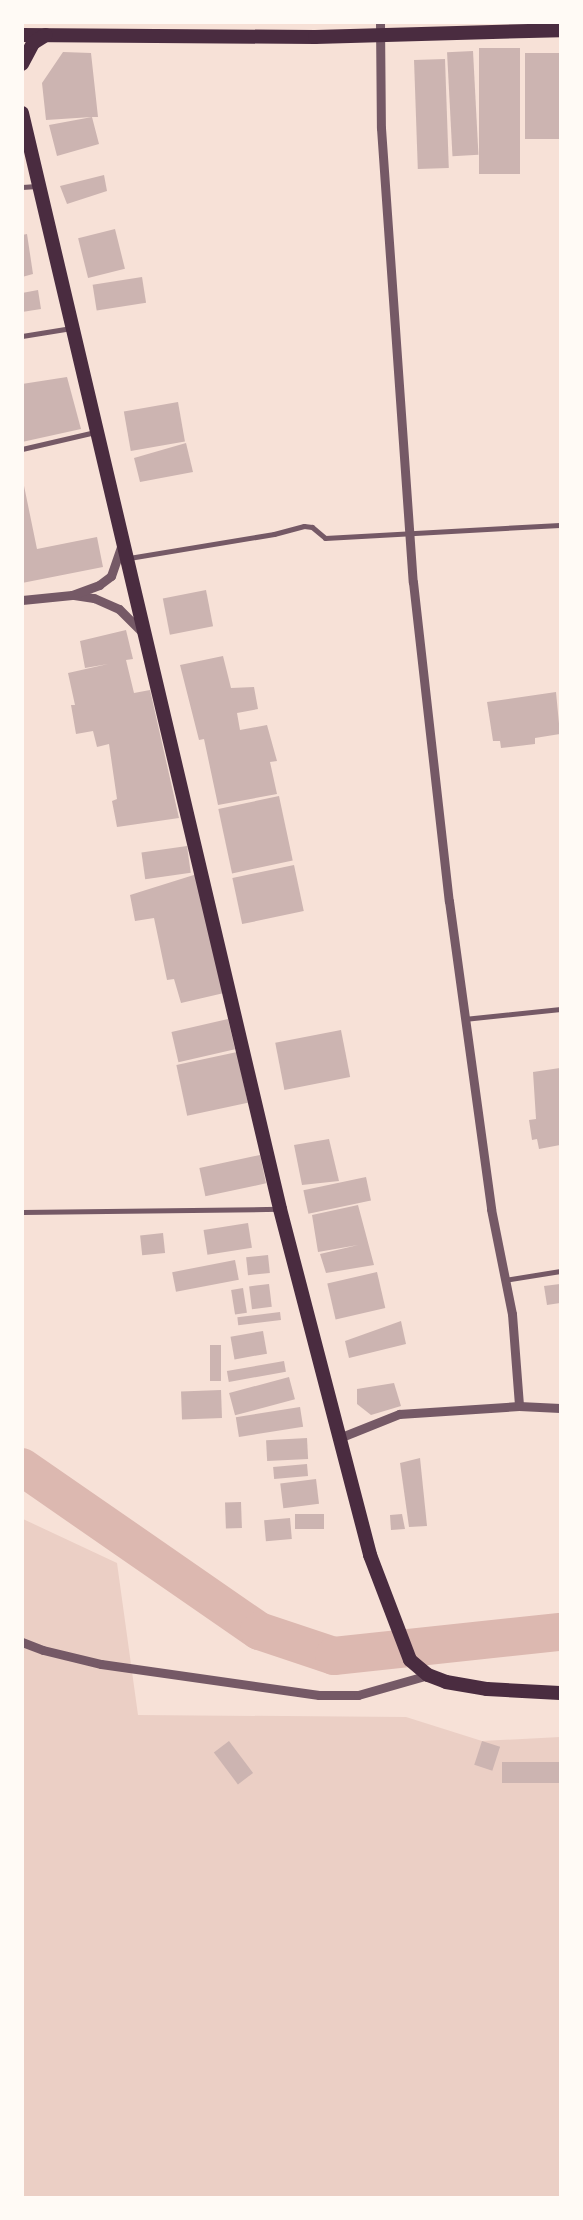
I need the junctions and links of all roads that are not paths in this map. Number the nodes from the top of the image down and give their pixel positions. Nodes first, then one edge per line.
1 (380, 29) edge
2 (560, 30) edge
3 (22, 35) edge
4 (46, 35) junction
5 (22, 64) edge
6 (22, 113) edge
7 (37, 186) junction
8 (22, 187) edge
9 (74, 327) junction
10 (22, 336) edge
11 (98, 432) junction
12 (22, 449) edge
13 (560, 524) edge
14 (123, 533) junction
15 (411, 533) junction
16 (129, 558) junction
17 (72, 595) junction
18 (22, 600) edge
19 (149, 645) junction
20 (560, 1009) edge
21 (464, 1019) junction
22 (280, 1209) junction
23 (22, 1212) edge
24 (560, 1271) edge
25 (505, 1280) junction
26 (519, 1406) junction
27 (560, 1408) edge
28 (339, 1438) junction
29 (22, 1642) edge
30 (428, 1675) junction
31 (560, 1694) edge

1 - 2 highway
1 - 4 highway
1 - 15 street
3 - 4 highway
4 - 5 highway
6 - 7 highway
7 - 8 street
7 - 9 highway
9 - 10 street
9 - 11 highway
11 - 12 street
11 - 14 highway
13 - 15 street
14 - 16 highway
14 - 17 street
15 - 16 street
15 - 21 street
16 - 19 highway
17 - 18 street
17 - 19 street
19 - 22 highway
20 - 21 street
21 - 25 street
22 - 23 street
22 - 28 highway
24 - 25 street
25 - 26 street
26 - 27 street
26 - 28 street
28 - 30 highway
29 - 30 street
30 - 31 highway

